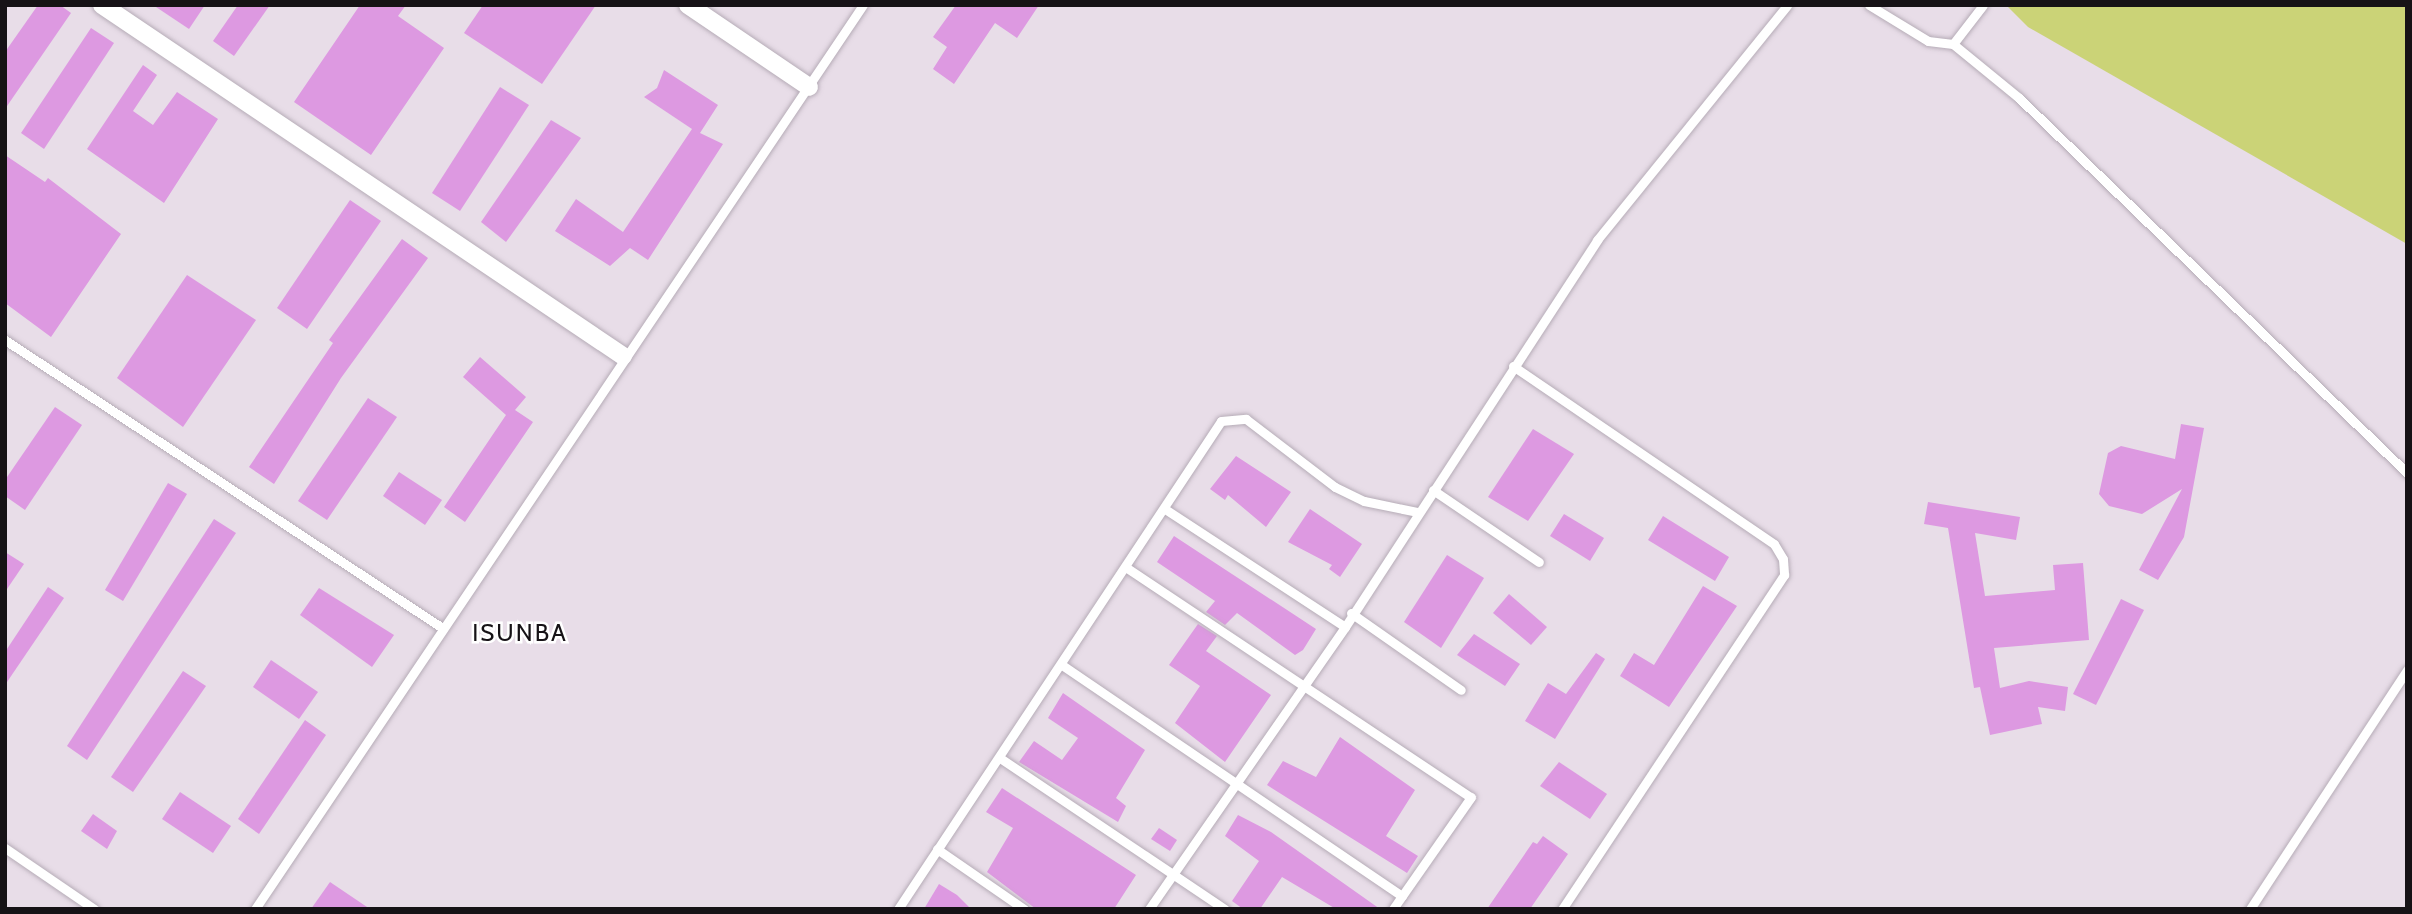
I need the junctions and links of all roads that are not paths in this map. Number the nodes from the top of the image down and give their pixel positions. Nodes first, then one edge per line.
1 (102, 5) edge
2 (688, 5) edge
3 (863, 5) edge
4 (1787, 5) edge
5 (1869, 5) edge
6 (1983, 5) edge
7 (1953, 44) junction
8 (809, 87) junction
9 (5, 340) edge
10 (623, 356) junction
11 (1513, 366) junction
12 (2407, 472) edge
13 (1433, 490) junction
14 (1165, 509) junction
15 (1417, 512) junction
16 (1539, 562) dead end
17 (1128, 568) junction
18 (1351, 612) junction
19 (441, 627) junction
20 (1345, 627) junction
21 (1062, 665) junction
22 (2407, 670) edge
23 (1304, 685) junction
24 (1461, 691) dead end
25 (1000, 758) junction
26 (1236, 785) junction
27 (5, 848) edge
28 (937, 849) junction
29 (1172, 876) junction
30 (1402, 896) junction
31 (94, 909) edge
32 (255, 909) edge
33 (898, 909) edge
34 (1024, 909) edge
35 (1149, 909) edge
36 (1225, 909) edge
37 (1394, 909) edge
38 (1562, 909) edge
39 (2250, 909) edge

1 - 10 street
2 - 8 street
3 - 8 lane
4 - 11 lane
5 - 7 lane
6 - 7 lane
7 - 12 lane
8 - 10 lane
9 - 19 lane
10 - 19 lane
11 - 13 lane
11 - 38 lane
13 - 15 lane
13 - 16 lane
14 - 15 lane
14 - 17 lane
14 - 20 lane
15 - 18 lane
17 - 21 lane
17 - 23 lane
18 - 20 lane
18 - 24 lane
19 - 32 lane
20 - 23 lane
21 - 25 lane
21 - 26 lane
22 - 39 lane
23 - 26 lane
23 - 30 lane
25 - 28 lane
25 - 29 lane
26 - 29 lane
26 - 30 lane
27 - 31 lane
28 - 33 lane
28 - 34 lane
29 - 35 lane
29 - 36 lane
30 - 37 lane

